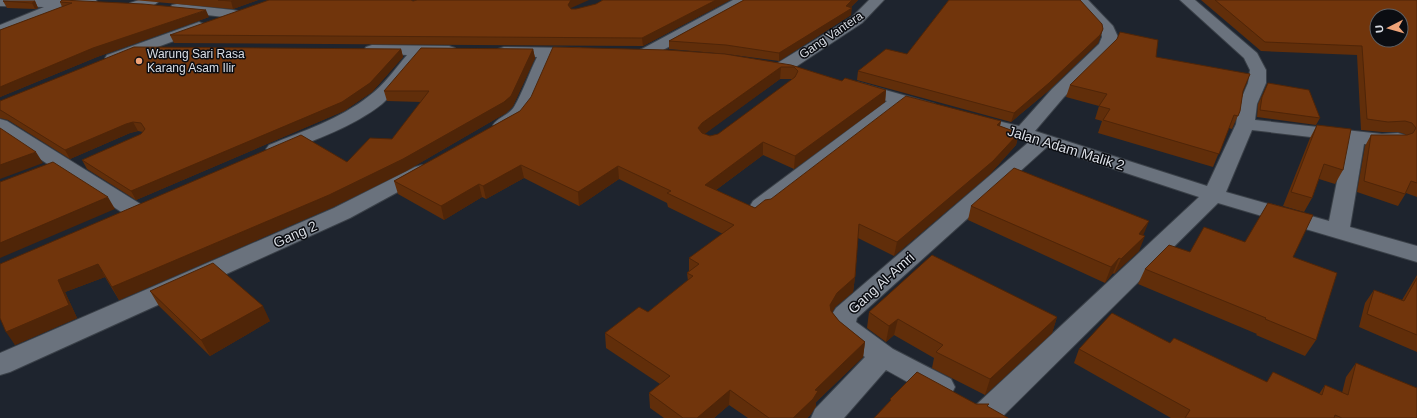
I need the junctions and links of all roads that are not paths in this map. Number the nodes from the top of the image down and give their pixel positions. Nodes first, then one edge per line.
1 (153, 0) edge
2 (744, 0) edge
3 (877, 0) edge
4 (1080, 0) edge
5 (1187, 0) edge
6 (69, 1) junction
7 (0, 2) edge
8 (106, 4) edge
9 (121, 5) edge
10 (135, 6) junction
11 (0, 30) edge
12 (136, 49) junction
13 (183, 49) edge
14 (356, 50) edge
15 (419, 51) junction
16 (464, 51) edge
17 (487, 52) edge
18 (547, 52) junction
19 (593, 53) edge
20 (678, 56) edge
21 (97, 64) edge
22 (786, 71) edge
23 (843, 83) edge
24 (900, 100) junction
25 (944, 112) edge
26 (966, 118) edge
27 (1245, 124) junction
28 (0, 125) edge
29 (485, 135) edge
30 (1033, 136) junction
31 (1356, 137) junction
32 (1398, 139) edge
33 (258, 157) edge
34 (89, 160) edge
35 (440, 161) edge
36 (65, 166) junction
37 (41, 172) edge
38 (1214, 195) junction
39 (761, 206) edge
40 (113, 220) edge
41 (1338, 230) junction
42 (1417, 254) edge
43 (883, 356) junction
44 (0, 365) edge
45 (978, 407) edge
46 (826, 418) edge

1 - 10 street
2 - 20 street
3 - 22 street, Gang Vantera
4 - 30 street
5 - 27 street
6 - 7 street
6 - 8 street
6 - 11 street
9 - 10 street
10 - 12 street
12 - 13 street
12 - 21 street
14 - 15 street
15 - 16 street
15 - 33 street
17 - 18 street
18 - 19 street
18 - 29 street
23 - 24 street
24 - 25 street
24 - 39 street
26 - 30 street, Jalan Adam Malik 2
27 - 31 street
27 - 38 street
28 - 36 street
30 - 38 street, Jalan Adam Malik 2
30 - 43 street, Gang Al-Amri
31 - 32 street
31 - 41 street
34 - 36 street
35 - 44 street, Gang 2
36 - 37 street
36 - 40 street
38 - 41 street, Jalan Adam Malik 2
38 - 45 street
41 - 42 street, Jalan Adam Malik 2
43 - 45 street, Gang Al-Amri
43 - 46 street

